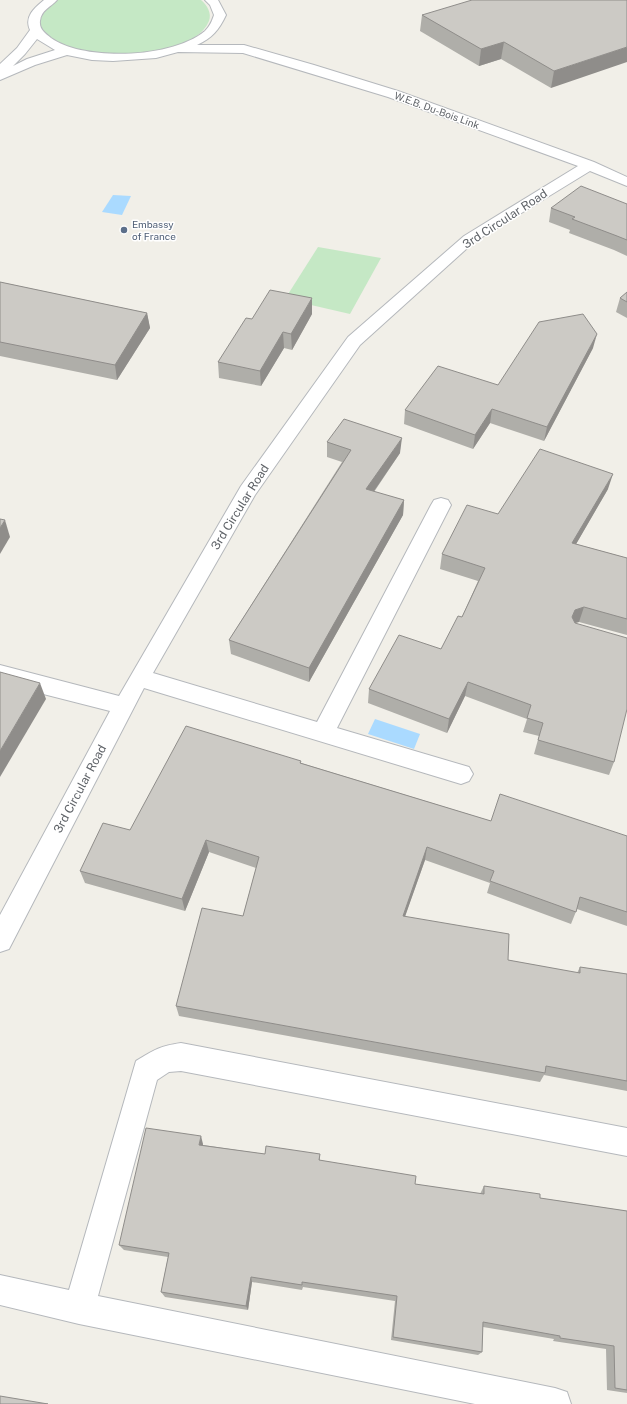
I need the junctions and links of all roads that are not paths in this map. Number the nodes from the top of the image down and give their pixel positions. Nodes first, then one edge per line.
1 (29, 0) edge
2 (51, 0) edge
3 (211, 0) edge
4 (39, 10) junction
5 (215, 27) junction
6 (36, 31) junction
7 (180, 49) junction
8 (244, 49) junction
9 (66, 51) junction
10 (1, 69) edge
11 (589, 165) junction
12 (627, 182) edge
13 (441, 505) dead end
14 (0, 674) edge
15 (139, 678) junction
16 (124, 706) junction
17 (323, 732) junction
18 (461, 774) dead end
19 (0, 940) edge
20 (627, 1142) edge
21 (0, 1290) edge
22 (79, 1308) junction
23 (554, 1404) edge

1 - 4 street
2 - 4 street
3 - 5 street
4 - 6 street
5 - 7 street
5 - 8 street, W.E.B. Du-Bois Link
6 - 9 street
6 - 10 street
7 - 8 street, W.E.B. Du-Bois Link
7 - 9 street
8 - 11 street, W.E.B. Du-Bois Link
9 - 10 street
11 - 12 street, W.E.B. Du-Bois Link
11 - 15 street, 3rd Circular Road
13 - 17 street
14 - 16 street
15 - 16 street, 3rd Circular Road
15 - 17 street
16 - 19 street, 3rd Circular Road
17 - 18 street
20 - 22 street
21 - 22 street
22 - 23 street

